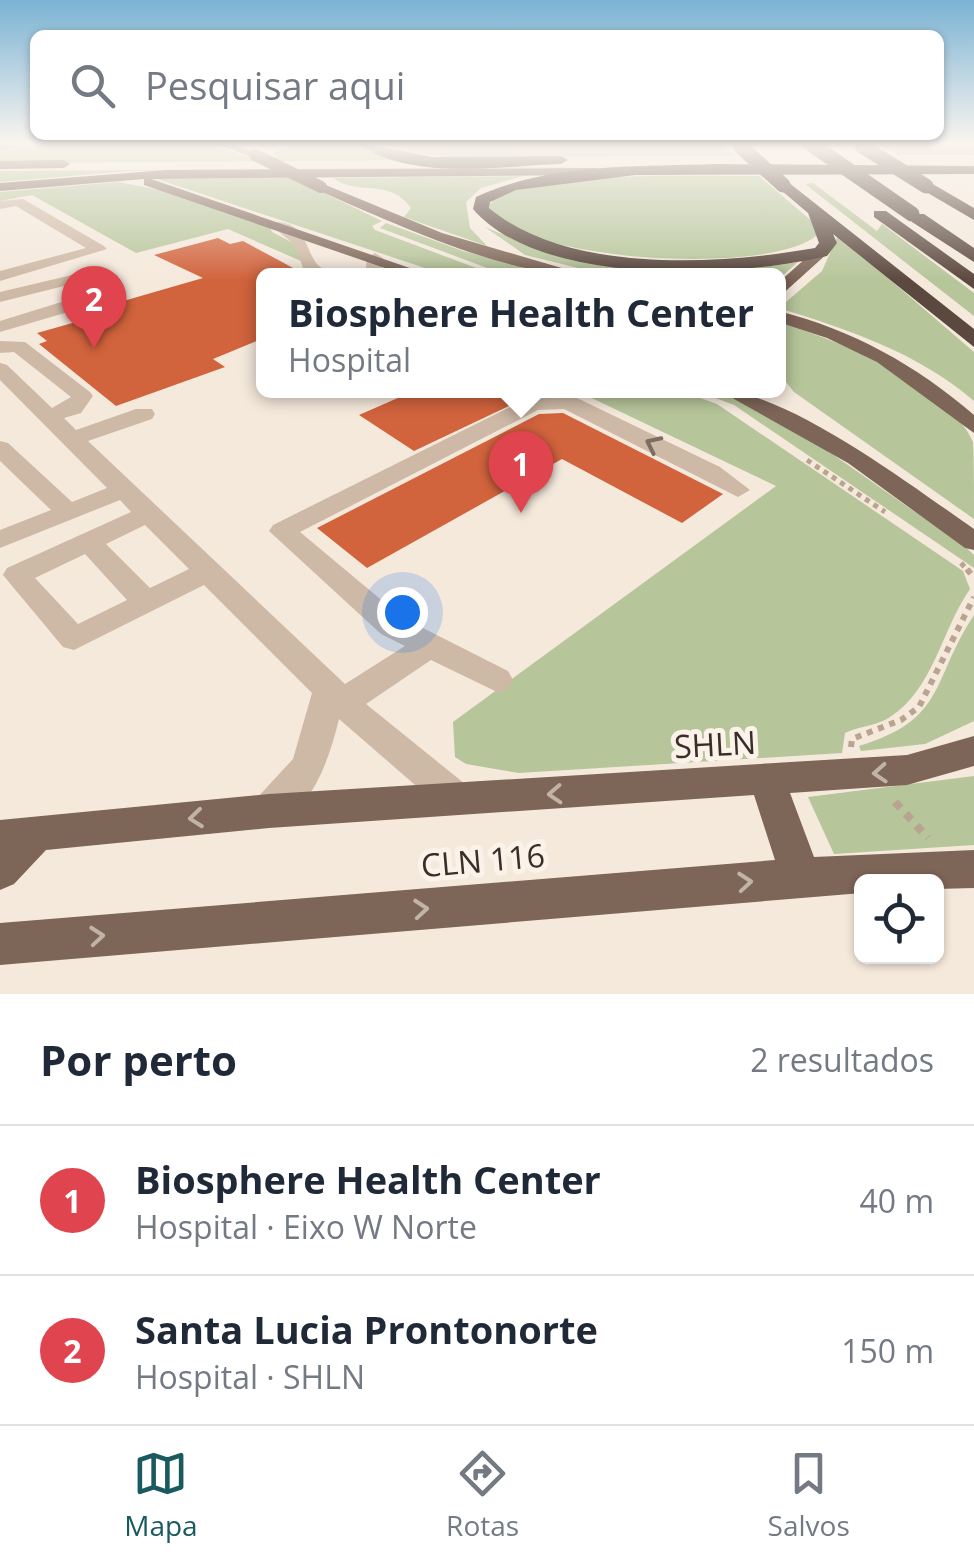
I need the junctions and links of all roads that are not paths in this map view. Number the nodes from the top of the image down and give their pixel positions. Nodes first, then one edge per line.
1 (167, 188) edge
2 (324, 188) edge
3 (499, 188) edge
4 (787, 188) edge
5 (846, 188) edge
6 (875, 188) edge
7 (930, 188) edge
8 (482, 200) junction
9 (0, 205) edge
10 (816, 213) junction
11 (973, 214) edge
12 (279, 225) junction
13 (82, 240) junction
14 (821, 252) junction
15 (974, 256) edge
16 (0, 259) edge
17 (516, 260) junction
18 (374, 267) edge
19 (310, 268) edge
20 (548, 268) edge
21 (0, 276) edge
22 (84, 278) junction
23 (974, 283) edge
24 (0, 285) edge
25 (786, 285) edge
26 (37, 289) junction
27 (0, 298) edge
28 (0, 306) edge
29 (66, 308) junction
30 (786, 319) edge
31 (8, 324) edge
32 (974, 340) edge
33 (0, 347) edge
34 (3, 375) edge
35 (729, 398) edge
36 (776, 398) edge
37 (144, 414) dead end
38 (49, 416) junction
39 (797, 424) junction
40 (974, 426) edge
41 (69, 440) junction
42 (0, 448) edge
43 (124, 490) junction
44 (738, 490) dead end
45 (68, 512) junction
46 (148, 514) junction
47 (0, 540) edge
48 (89, 542) junction
49 (974, 542) edge
50 (208, 571) junction
51 (146, 602) junction
52 (428, 646) junction
53 (496, 680) dead end
54 (337, 695) junction
55 (974, 751) edge
56 (767, 782) junction
57 (457, 799) junction
58 (269, 811) junction
59 (18, 836) edge
60 (974, 870) edge
61 (0, 871) edge
62 (794, 878) junction
63 (0, 944) edge

1 - 12 main road
2 - 17 main road, bridge
3 - 8 highway
4 - 10 highway, bridge
5 - 23 highway
6 - 15 highway, bridge
7 - 11 highway, bridge
8 - 14 highway
8 - 17 highway
9 - 13 street
10 - 14 highway
10 - 32 highway
12 - 18 main road
12 - 19 street
13 - 16 street
13 - 21 street
14 - 25 main road
17 - 20 main road
22 - 24 street
22 - 26 street
22 - 29 street
26 - 27 street
26 - 29 street
28 - 31 street
29 - 31 street
30 - 40 main road
33 - 38 street
34 - 38 street
35 - 39 main road
36 - 39 main road
37 - 41 street
38 - 41 street
39 - 49 main road
41 - 43 street
42 - 45 street
43 - 45 street
43 - 46 street
44 -> 52 street
45 - 47 street
46 - 48 street
46 - 50 street
48 - 51 street
48 - 51 street
50 - 51 street
50 - 54 street
52 - 53 street
52 - 54 street
54 - 57 street
54 - 58 street
55 -> 56 main road, SHLN
56 -> 57 main road, SHLN
56 - 62 main road
57 - 58 main road, SHLN
58 -> 59 main road, SHLN
59 - 61 main road
60 - 62 main road, CLN 116
63 -> 62 main road, CLN 116

